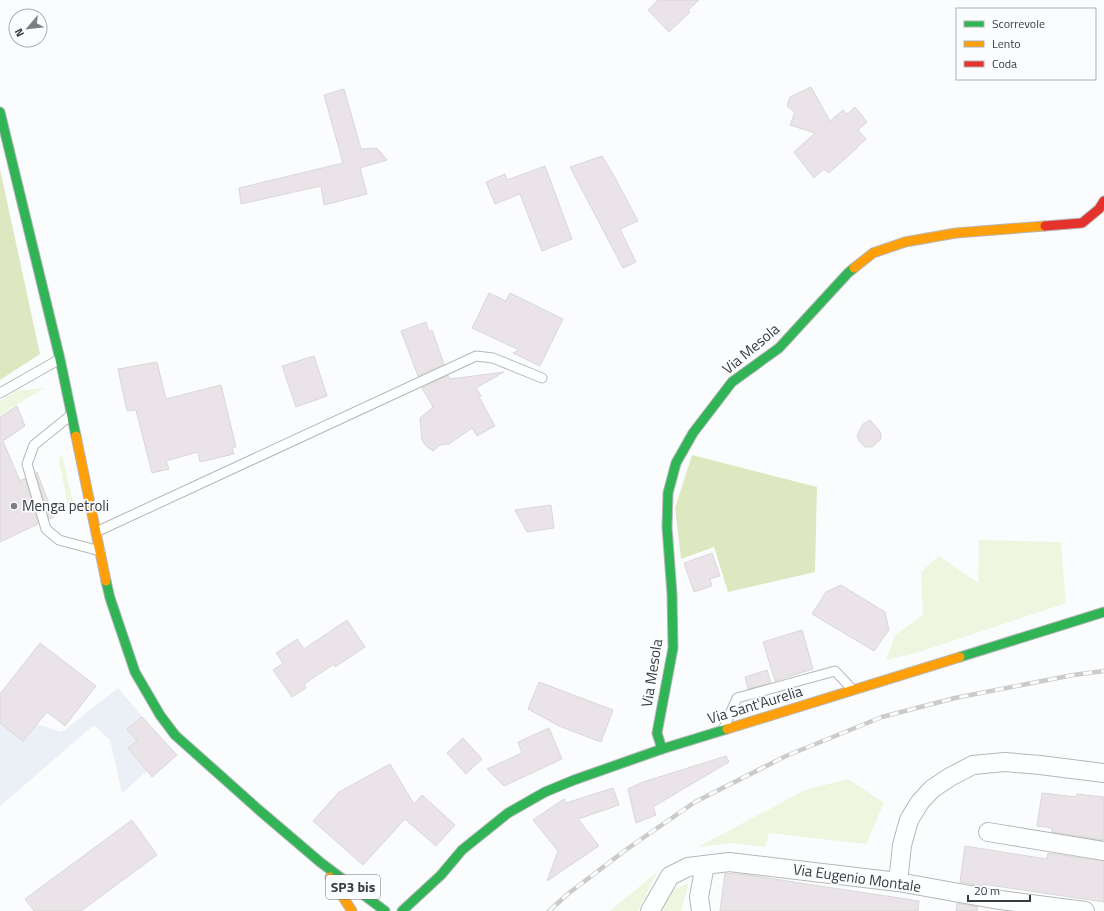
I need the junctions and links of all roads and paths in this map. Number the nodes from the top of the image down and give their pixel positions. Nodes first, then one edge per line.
1 (0, 112) edge
2 (4, 140) edge
3 (1104, 201) edge
4 (1097, 218) edge
5 (60, 359) junction
6 (542, 378) dead end
7 (0, 393) edge
8 (72, 414) junction
9 (96, 532) junction
10 (101, 551) junction
11 (1104, 612) edge
12 (853, 690) junction
13 (723, 730) junction
14 (662, 749) junction
15 (1104, 773) edge
16 (988, 832) dead end
17 (1104, 851) edge
18 (320, 862) junction
19 (705, 865) junction
20 (441, 875) junction
21 (898, 882) junction
22 (432, 894) dead end
23 (992, 905) edge
24 (352, 911) edge
25 (385, 911) edge
26 (402, 911) edge
27 (650, 911) edge
28 (701, 911) edge
29 (1086, 911) edge

1 - 2 main road
2 - 5 main road
3 - 4 main road, Via Mesola
4 - 14 main road, Via Mesola
5 - 7 lane
5 - 8 main road
6 - 9 lane
8 - 9 main road
8 - 10 lane
9 - 10 main road
10 - 18 main road, SP3 bis
11 - 12 main road, Via Sant'Aurelia
12 - 13 main road, Via Sant'Aurelia
12 - 13 lane
13 - 14 main road, Via Sant'Aurelia
14 - 20 main road, Via Sant'Aurelia
15 - 21 street
16 - 17 street
18 - 24 main road, SP3 bis
18 - 25 main road, SP3 bis
19 - 21 street, Via Eugenio Montale
19 - 27 street, Via Eugenio Montale
19 - 28 street
20 - 22 main road
20 - 26 main road
21 - 23 street, Via Eugenio Montale
23 - 29 street, Via Eugenio Montale

